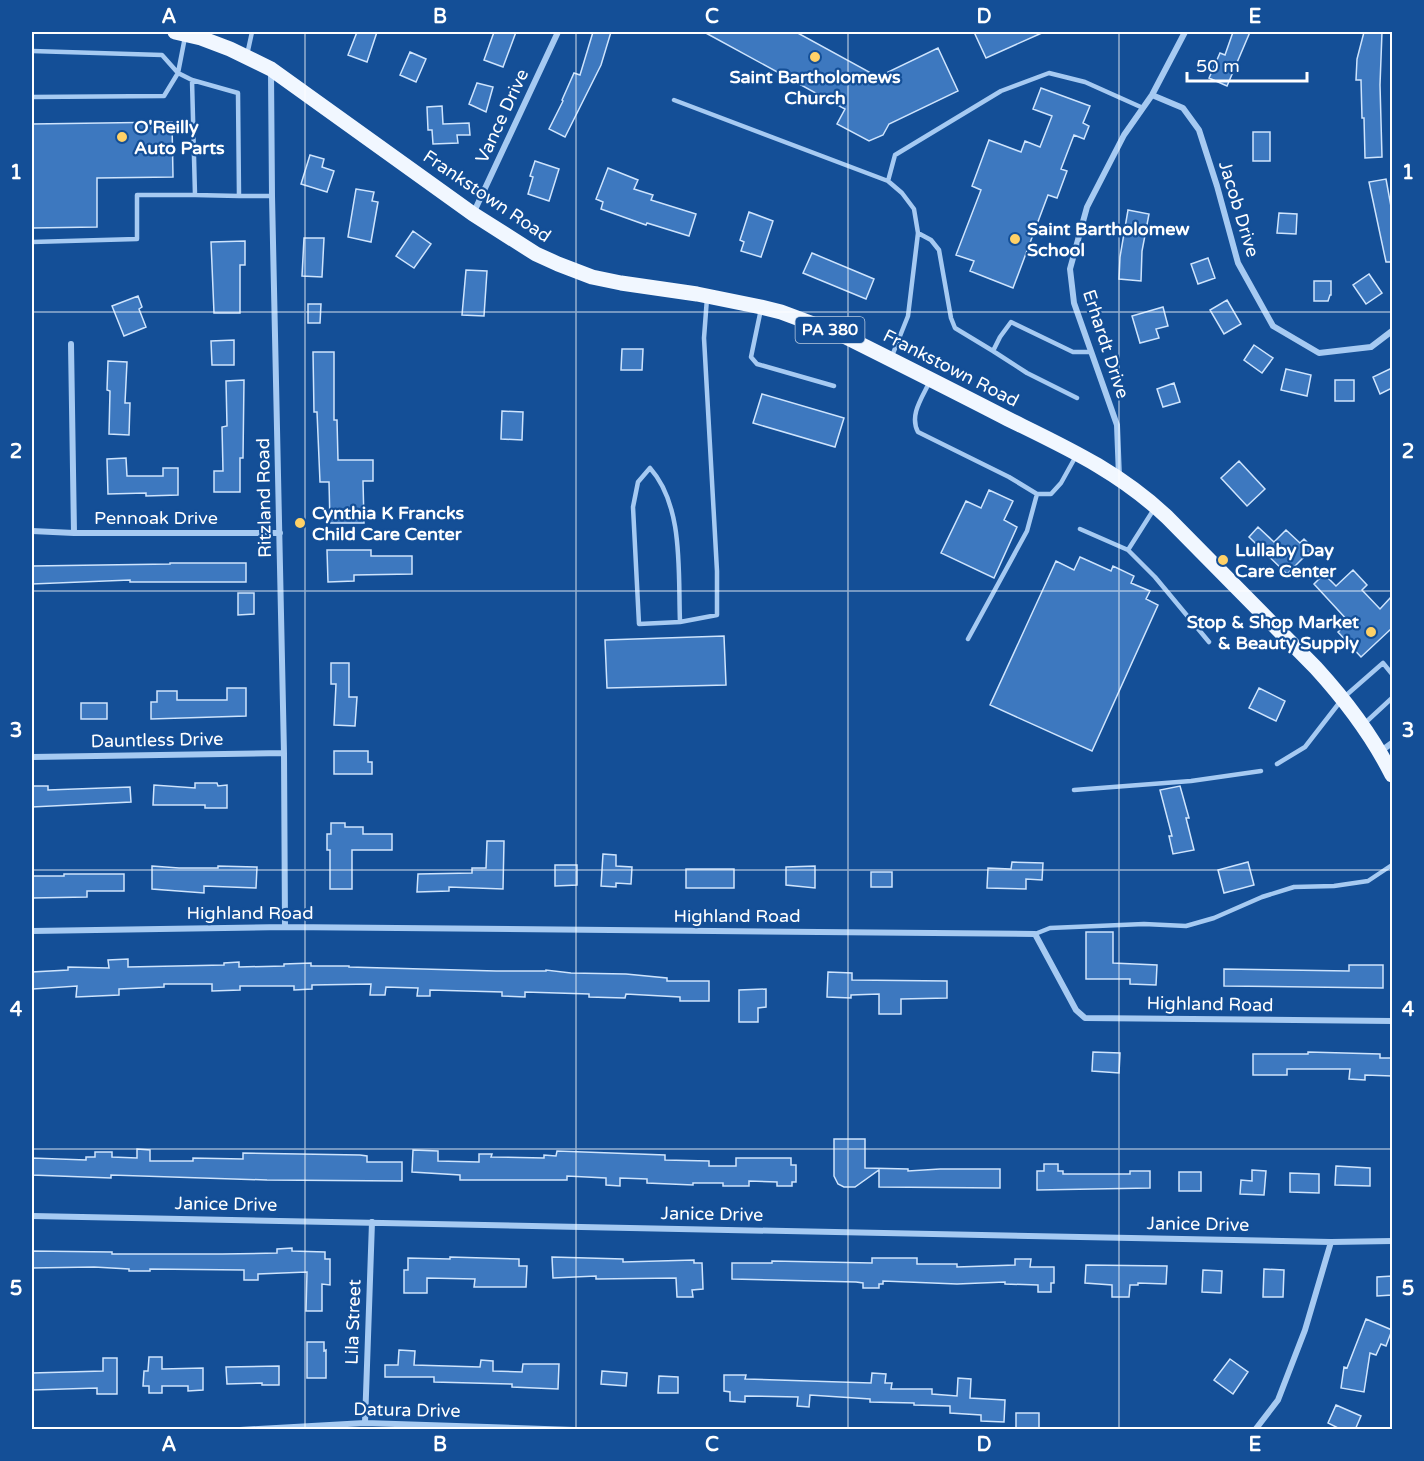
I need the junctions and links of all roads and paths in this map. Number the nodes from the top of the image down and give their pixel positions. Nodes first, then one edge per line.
1 (252, 32) edge
2 (558, 32) edge
3 (1185, 32) edge
4 (181, 33) edge
5 (32, 51) edge
6 (246, 57) junction
7 (271, 69) junction
8 (178, 73) junction
9 (192, 80) junction
10 (1152, 95) junction
11 (32, 96) edge
12 (674, 100) dead end
13 (1143, 108) junction
14 (888, 181) junction
15 (195, 195) junction
16 (239, 196) junction
17 (272, 196) junction
18 (473, 214) junction
19 (918, 233) junction
20 (32, 242) edge
21 (708, 296) junction
22 (761, 307) junction
23 (1392, 331) edge
24 (71, 344) dead end
25 (993, 351) junction
26 (1090, 352) junction
27 (890, 360) junction
28 (931, 380) junction
29 (834, 387) dead end
30 (1077, 398) dead end
31 (1078, 453) junction
32 (1119, 477) junction
33 (1037, 494) junction
34 (1156, 506) junction
35 (1080, 529) dead end
36 (32, 531) edge
37 (74, 533) junction
38 (280, 533) junction
39 (1128, 550) junction
40 (680, 622) junction
41 (968, 639) dead end
42 (1209, 642) dead end
43 (1392, 674) edge
44 (1343, 698) junction
45 (1392, 698) edge
46 (1363, 725) junction
47 (1386, 747) edge
48 (284, 753) junction
49 (32, 757) edge
50 (1277, 764) dead end
51 (1261, 771) dead end
52 (1392, 775) edge
53 (1074, 790) dead end
54 (1392, 865) edge
55 (285, 927) junction
56 (32, 931) edge
57 (1035, 934) junction
58 (1392, 1021) edge
59 (32, 1216) edge
60 (372, 1222) junction
61 (1392, 1241) edge
62 (1331, 1242) junction
63 (365, 1423) junction
64 (240, 1430) edge
65 (574, 1430) edge
66 (1255, 1430) edge

1 - 6 lane
2 - 18 street, Vance Drive
3 - 10 street, Erhardt Drive
4 - 6 main road, Frankstown Road / PA 380
4 - 8 lane
5 - 8 lane
6 - 7 main road, Frankstown Road / PA 380
7 - 17 street, Ritzland Road
7 - 18 main road, Frankstown Road / PA 380
8 - 9 lane
8 - 11 lane
9 - 15 lane
9 - 16 lane
10 - 13 street, Erhardt Drive
10 - 23 street, Jacob Drive
12 - 14 lane
13 - 14 lane
13 - 26 street, Erhardt Drive
14 - 19 lane
15 - 16 lane
15 - 20 lane
16 - 17 lane
17 - 38 street, Ritzland Road
18 - 21 main road, Frankstown Road / PA 380
19 - 25 lane
19 - 27 lane
21 - 22 main road, Frankstown Road / PA 380
21 - 40 lane
22 - 27 main road, Frankstown Road / PA 380
22 - 29 lane
24 - 37 street
25 - 26 lane
25 - 30 lane
26 - 32 street, Erhardt Drive
27 - 28 main road, Frankstown Road / PA 380
28 - 31 main road, Frankstown Road / PA 380
28 - 33 lane
31 - 32 main road, Frankstown Road / PA 380
31 - 33 lane
32 - 34 main road, Frankstown Road / PA 380
33 - 41 lane
34 - 39 lane
34 - 44 main road, Frankstown Road / PA 380
35 - 39 lane
36 - 37 street, Pennoak Drive
37 - 38 street, Pennoak Drive
38 - 48 street, Ritzland Road
39 - 42 lane
40 - 40 lane
43 - 44 lane
44 - 46 main road, Frankstown Road / PA 380
44 - 50 lane
45 - 46 lane
46 - 47 main road, Frankstown Road / PA 380
47 - 52 main road, Frankstown Road / PA 380
48 - 49 street, Dauntless Drive
48 - 55 street, Ritzland Road
51 - 53 lane
54 - 57 lane
55 - 56 street, Highland Road
55 - 57 street, Highland Road
57 - 58 street, Highland Road
59 - 60 street, Janice Drive
60 - 62 street, Janice Drive
60 - 63 street, Lila Street
61 - 62 street, Janice Drive
62 - 66 street
63 - 64 street, Datura Drive
63 - 65 street, Datura Drive

